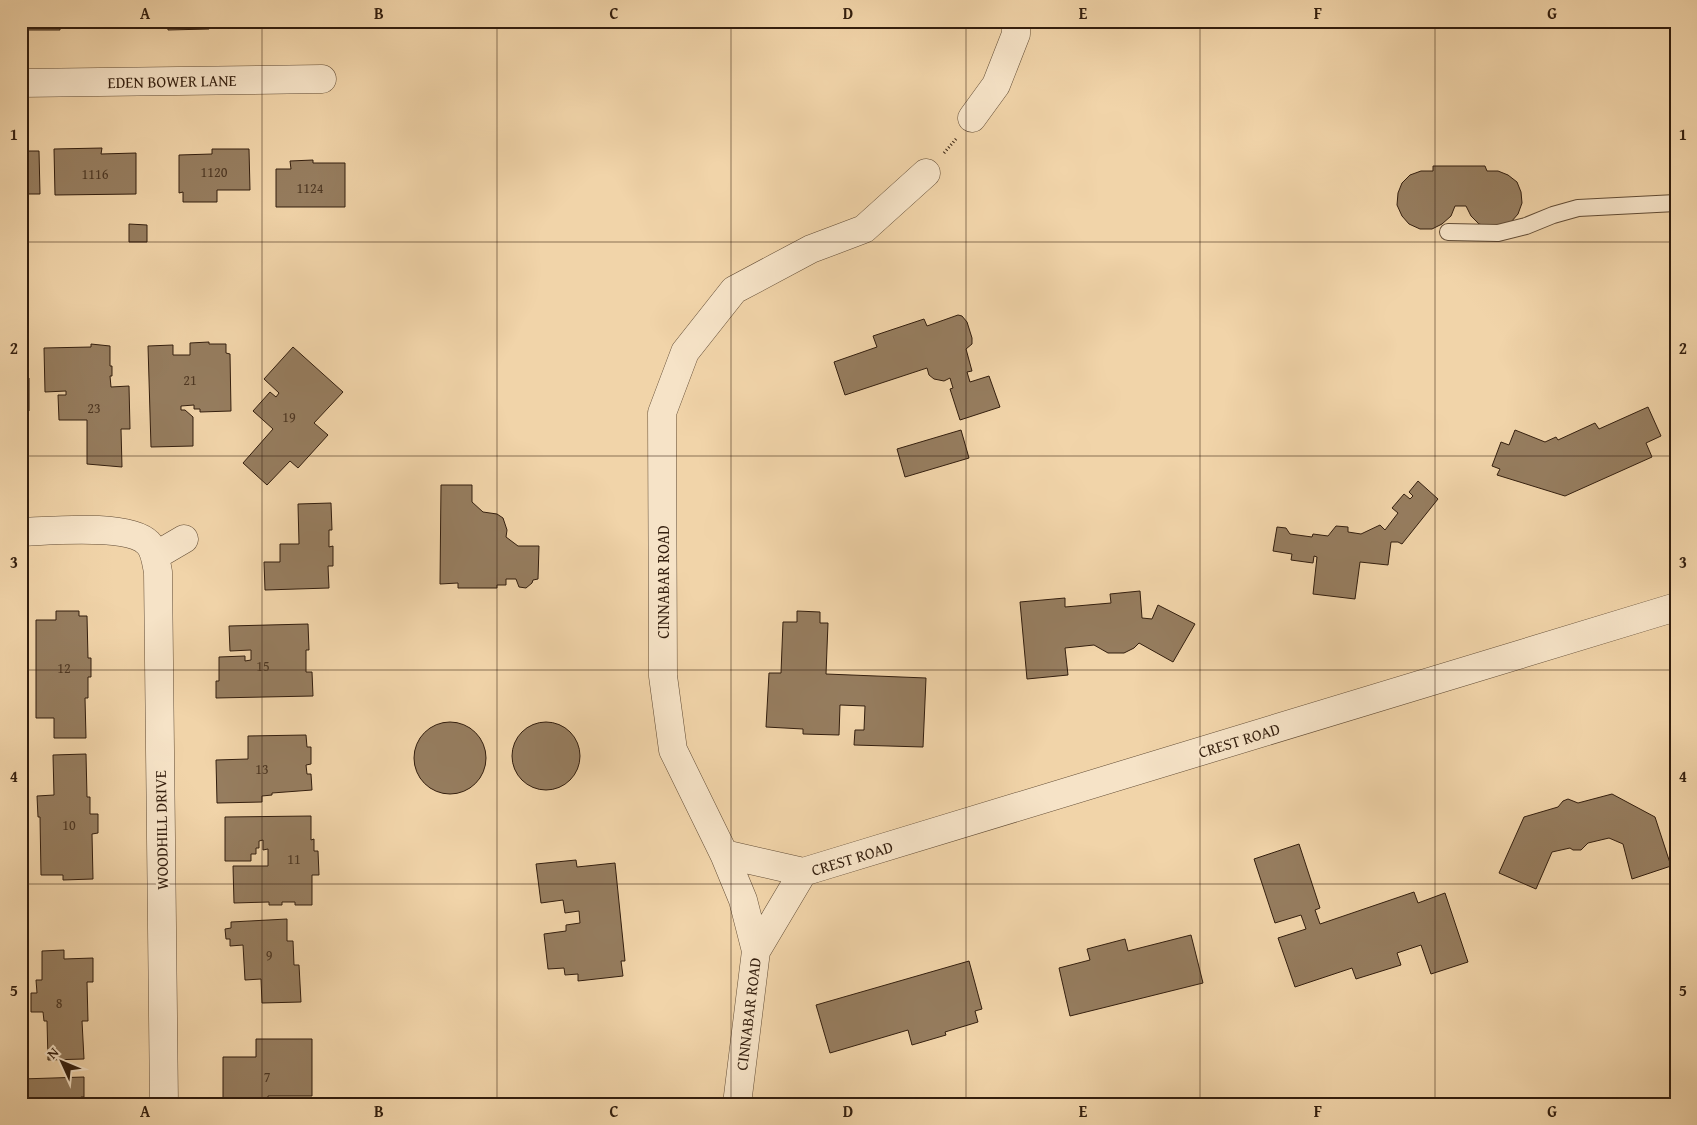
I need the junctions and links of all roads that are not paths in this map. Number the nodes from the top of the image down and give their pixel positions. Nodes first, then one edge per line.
1 (1016, 21) edge
2 (322, 79) dead end
3 (21, 83) edge
4 (972, 118) road end
5 (926, 174) road end
6 (1676, 203) edge
7 (1448, 232) dead end
8 (21, 532) edge
9 (184, 539) dead end
10 (155, 556) junction
11 (1676, 607) edge
12 (724, 854) junction
13 (803, 872) junction
14 (756, 951) junction
15 (164, 1104) edge
16 (737, 1104) edge

1 - 4 street
2 - 3 street, EDEN BOWER LANE
5 - 12 street, CINNABAR ROAD
6 - 7 lane
8 - 10 street
9 - 10 street
10 - 15 street, WOODHILL DRIVE
11 - 13 street, CREST ROAD
12 - 13 street, CREST ROAD
12 - 14 street, CINNABAR ROAD
13 - 14 street, CREST ROAD
14 - 16 street, CINNABAR ROAD

